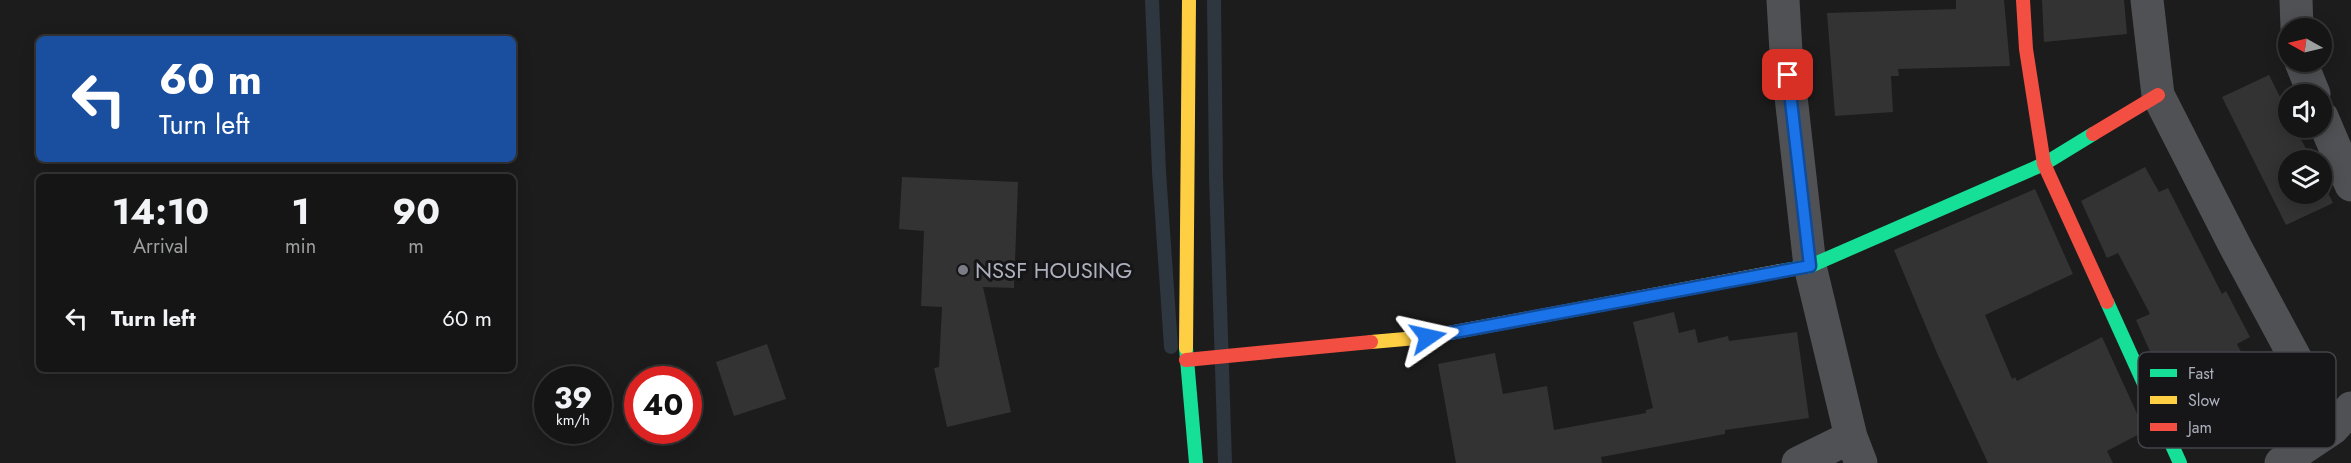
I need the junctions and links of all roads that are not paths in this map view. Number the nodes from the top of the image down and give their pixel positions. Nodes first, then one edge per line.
1 (1189, 0) edge
2 (1783, 0) edge
3 (2023, 0) edge
4 (2147, 0) edge
5 (2296, 0) edge
6 (2297, 18) edge
7 (2158, 95) junction
8 (2331, 138) edge
9 (2044, 164) junction
10 (2351, 185) edge
11 (1810, 266) junction
12 (2301, 352) edge
13 (1186, 360) junction
14 (2138, 371) edge
15 (2173, 448) edge
16 (2301, 448) edge
17 (1856, 450) edge
18 (1196, 463) edge
19 (1798, 463) edge
20 (2180, 463) edge
21 (2281, 463) edge

1 - 13 street
2 - 11 street
3 - 9 street
4 - 7 street
5 - 6 street
7 - 9 street
7 - 12 street
8 - 10 street
9 - 11 street
9 - 14 street
11 - 13 street
11 - 17 street
13 - 18 street
15 - 20 street
16 - 21 street
17 - 19 street

